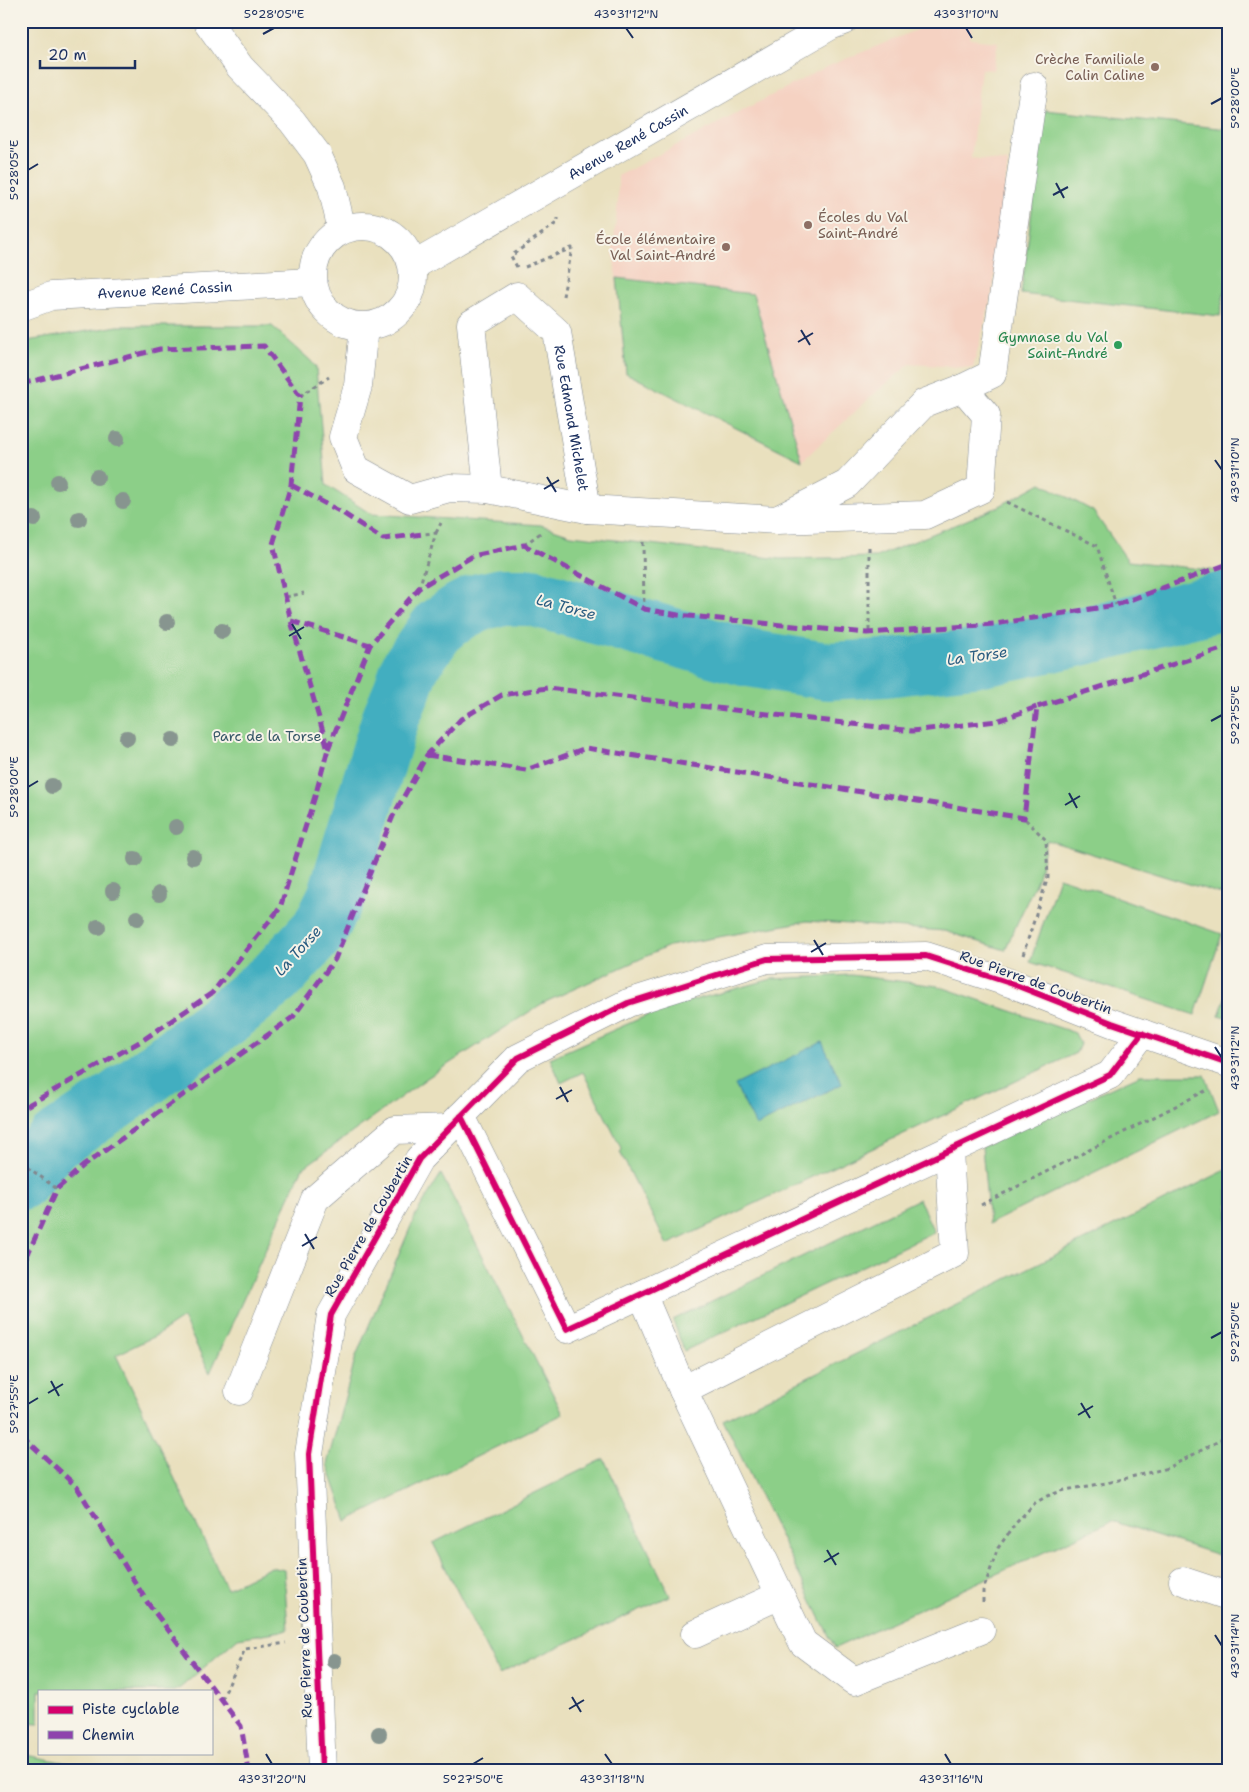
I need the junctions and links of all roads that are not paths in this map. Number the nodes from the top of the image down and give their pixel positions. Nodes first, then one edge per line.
1 (207, 21) edge
2 (843, 21) edge
3 (1034, 86) dead end
4 (342, 230) junction
5 (413, 266) junction
6 (312, 282) junction
7 (21, 307) edge
8 (364, 327) junction
9 (963, 388) junction
10 (488, 489) junction
11 (587, 509) junction
12 (777, 520) junction
13 (1142, 1033) junction
14 (1228, 1063) edge
15 (455, 1122) junction
16 (949, 1150) junction
17 (642, 1294) junction
18 (684, 1390) junction
19 (239, 1391) dead end
20 (1183, 1581) dead end
21 (780, 1595) junction
22 (1228, 1596) edge
23 (981, 1630) road end
24 (695, 1634) dead end
25 (322, 1771) edge

1 - 4 street
2 - 5 street, Avenue René Cassin
3 - 9 street
4 - 5 street
4 - 6 street
5 - 8 street
6 - 7 street, Avenue René Cassin
6 - 8 street
8 - 10 street, Rue Edmond Michelet
9 - 12 street
9 - 12 street, Rue Edmond Michelet
10 - 11 street, Rue Edmond Michelet
10 - 11 street, Rue Edmond Michelet
11 - 12 street, Rue Edmond Michelet
13 - 14 street, Rue Pierre de Coubertin
13 - 15 street, Rue Pierre de Coubertin
13 - 16 street
15 - 17 street
15 - 19 street
15 - 25 street, Rue Pierre de Coubertin
16 - 17 street
16 - 18 street
17 - 18 street
18 - 21 street
20 - 22 street
21 - 23 street
21 - 24 street

